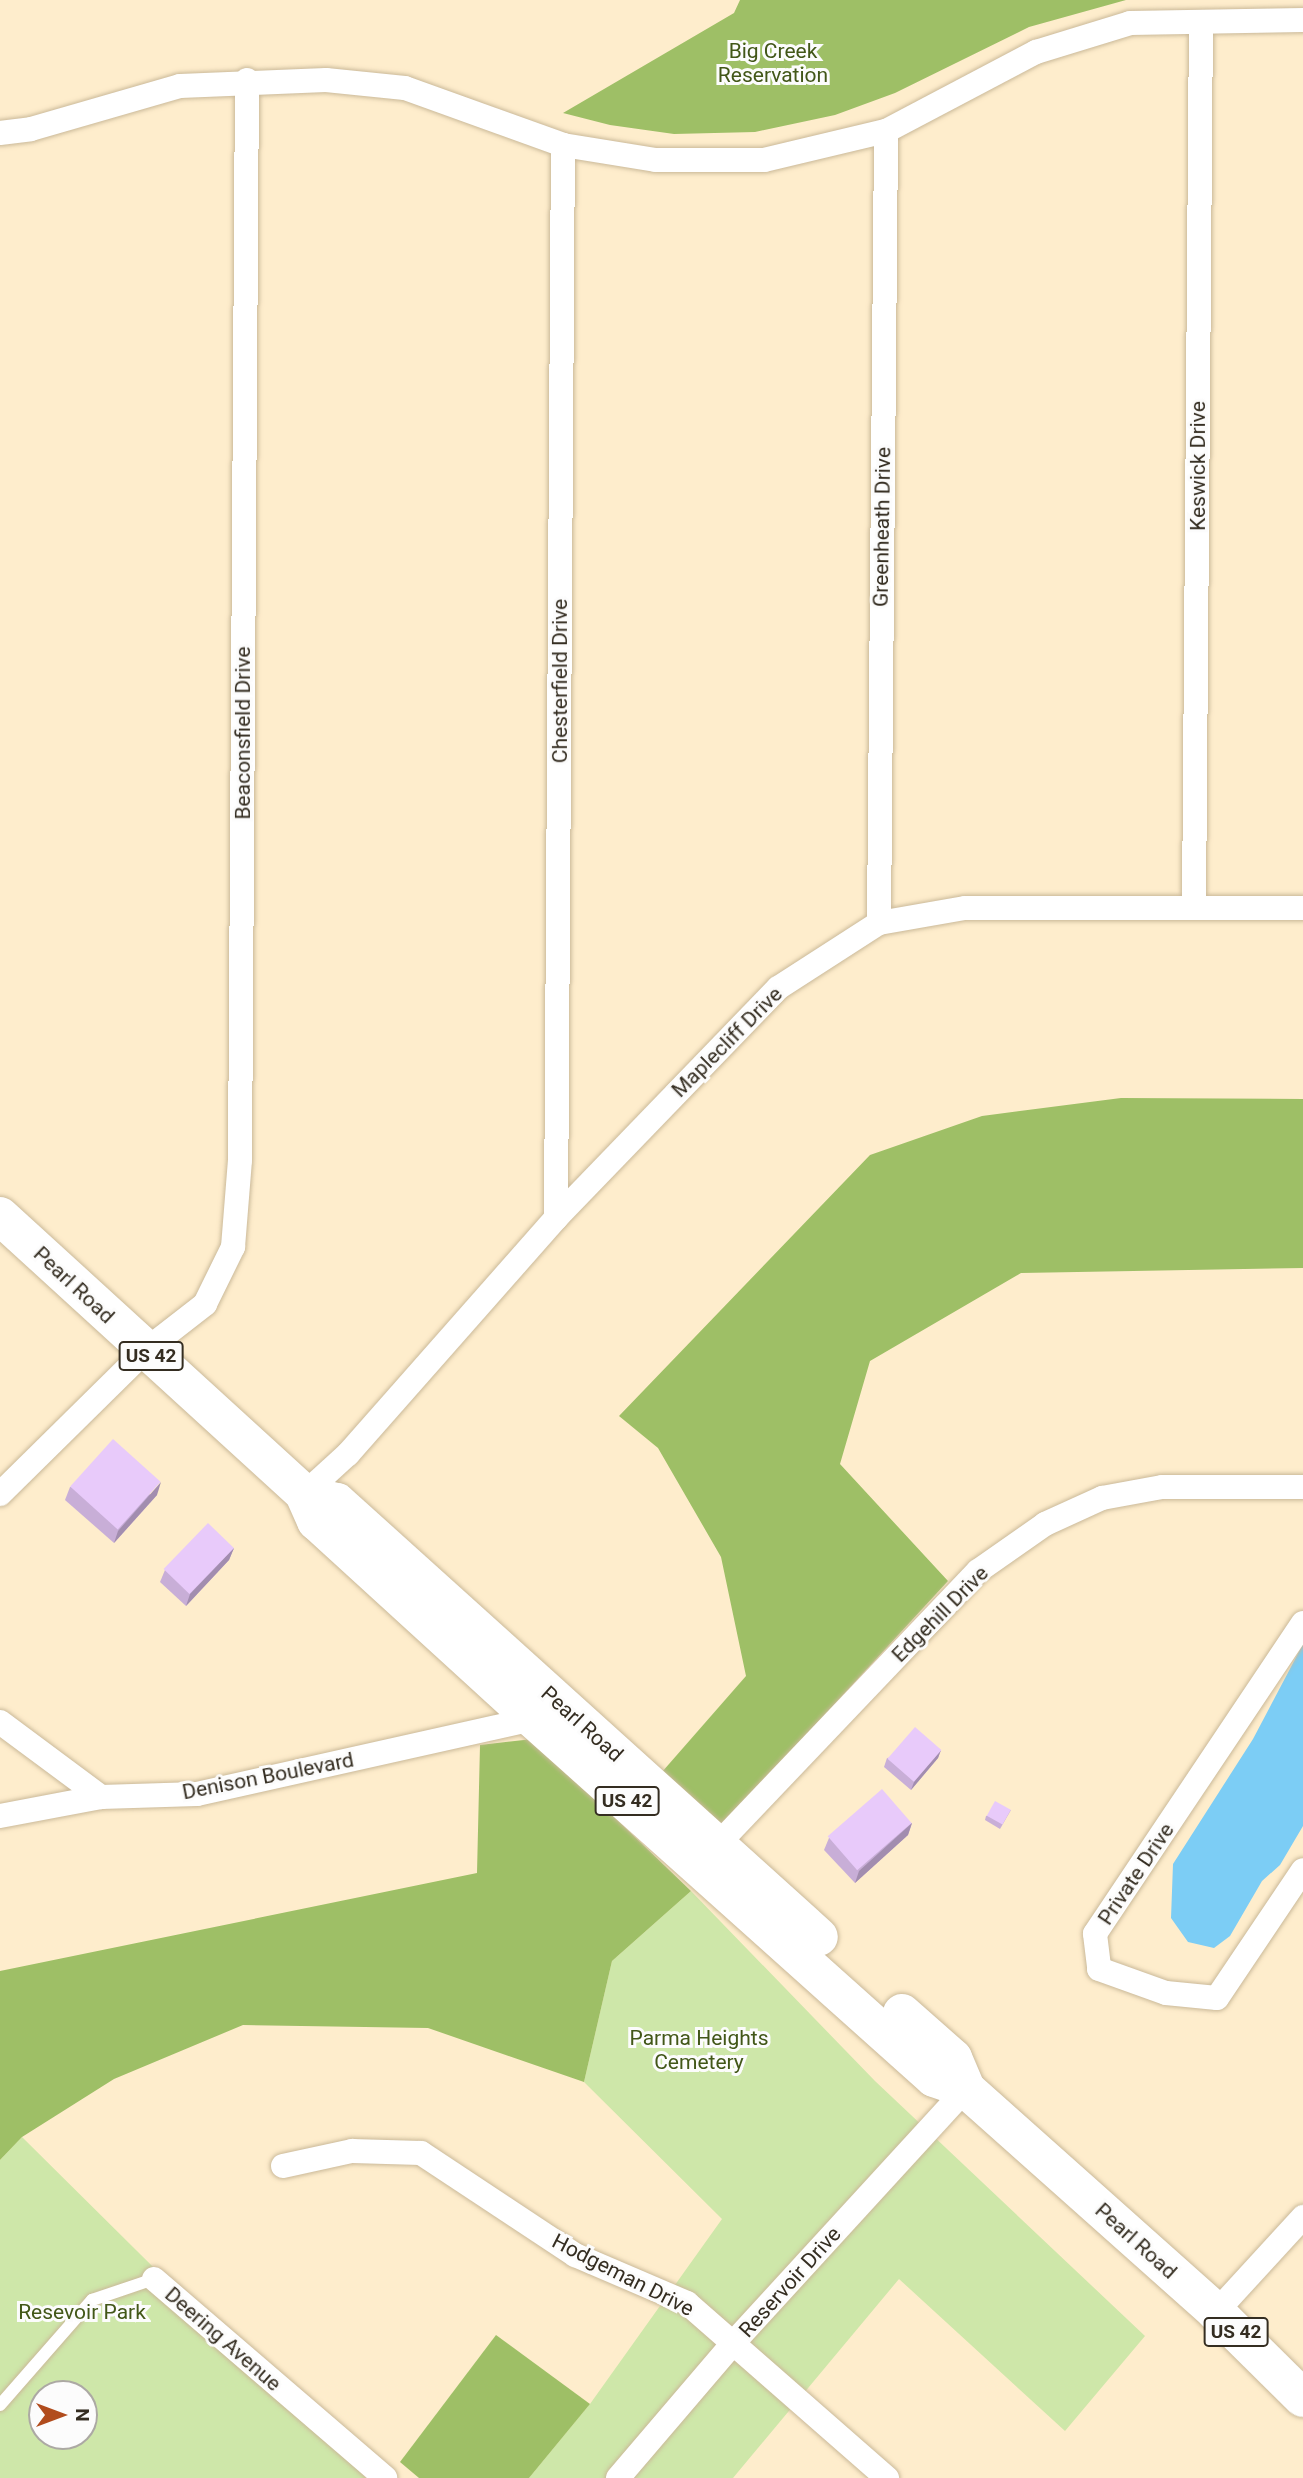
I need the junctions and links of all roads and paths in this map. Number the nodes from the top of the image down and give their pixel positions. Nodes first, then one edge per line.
1 (1303, 20) edge
2 (1201, 23) junction
3 (247, 80) junction
4 (886, 131) junction
5 (0, 132) edge
6 (563, 145) junction
7 (1194, 908) junction
8 (1303, 908) edge
9 (879, 923) junction
10 (0, 1216) edge
11 (556, 1218) junction
12 (146, 1350) junction
13 (1303, 1487) edge
14 (0, 1494) edge
15 (304, 1494) junction
16 (1303, 1623) edge
17 (533, 1719) junction
18 (0, 1722) edge
19 (101, 1797) junction
20 (0, 1816) edge
21 (718, 1844) junction
22 (1303, 1870) edge
23 (966, 2090) junction
24 (283, 2166) dead end
25 (1303, 2217) edge
26 (153, 2279) joint
27 (1216, 2312) junction
28 (735, 2341) junction
29 (1303, 2398) edge
30 (0, 2405) edge
31 (385, 2478) edge
32 (618, 2478) edge
33 (887, 2478) edge

1 - 2 street
2 - 4 street
2 - 7 street, Keswick Drive
3 - 5 street
3 - 6 street
3 - 12 street, Beaconsfield Drive
4 - 6 street
4 - 9 street, Greenheath Drive
6 - 11 street, Chesterfield Drive
7 - 8 street, Maplecliff Drive
7 - 9 street, Maplecliff Drive
9 - 11 street, Maplecliff Drive
10 - 12 main road, Pearl Road / US 42
11 - 15 street, Maplecliff Drive
12 - 14 street, Beaconsfield Drive
12 - 15 main road, Pearl Road / US 42
13 - 21 street, Edgehill Drive
15 - 17 main road, Pearl Road / US 42
15 - 21 main road, Pearl Road / US 42
16 - 22 street, Private Drive
17 - 19 street, Denison Boulevard
17 - 23 main road, Pearl Road / US 42
18 - 19 street
19 - 20 street, Denison Boulevard
21 - 23 main road, Pearl Road / US 42
23 - 27 main road, Pearl Road / US 42
23 - 28 street, Reservoir Drive
24 - 28 street, Hodgeman Drive
25 - 27 street
26 - 30 lane, Deering Avenue
26 - 31 street, Deering Avenue
27 - 29 main road, Pearl Road / US 42
28 - 32 street, Reservoir Drive
28 - 33 street, Hodgeman Drive

